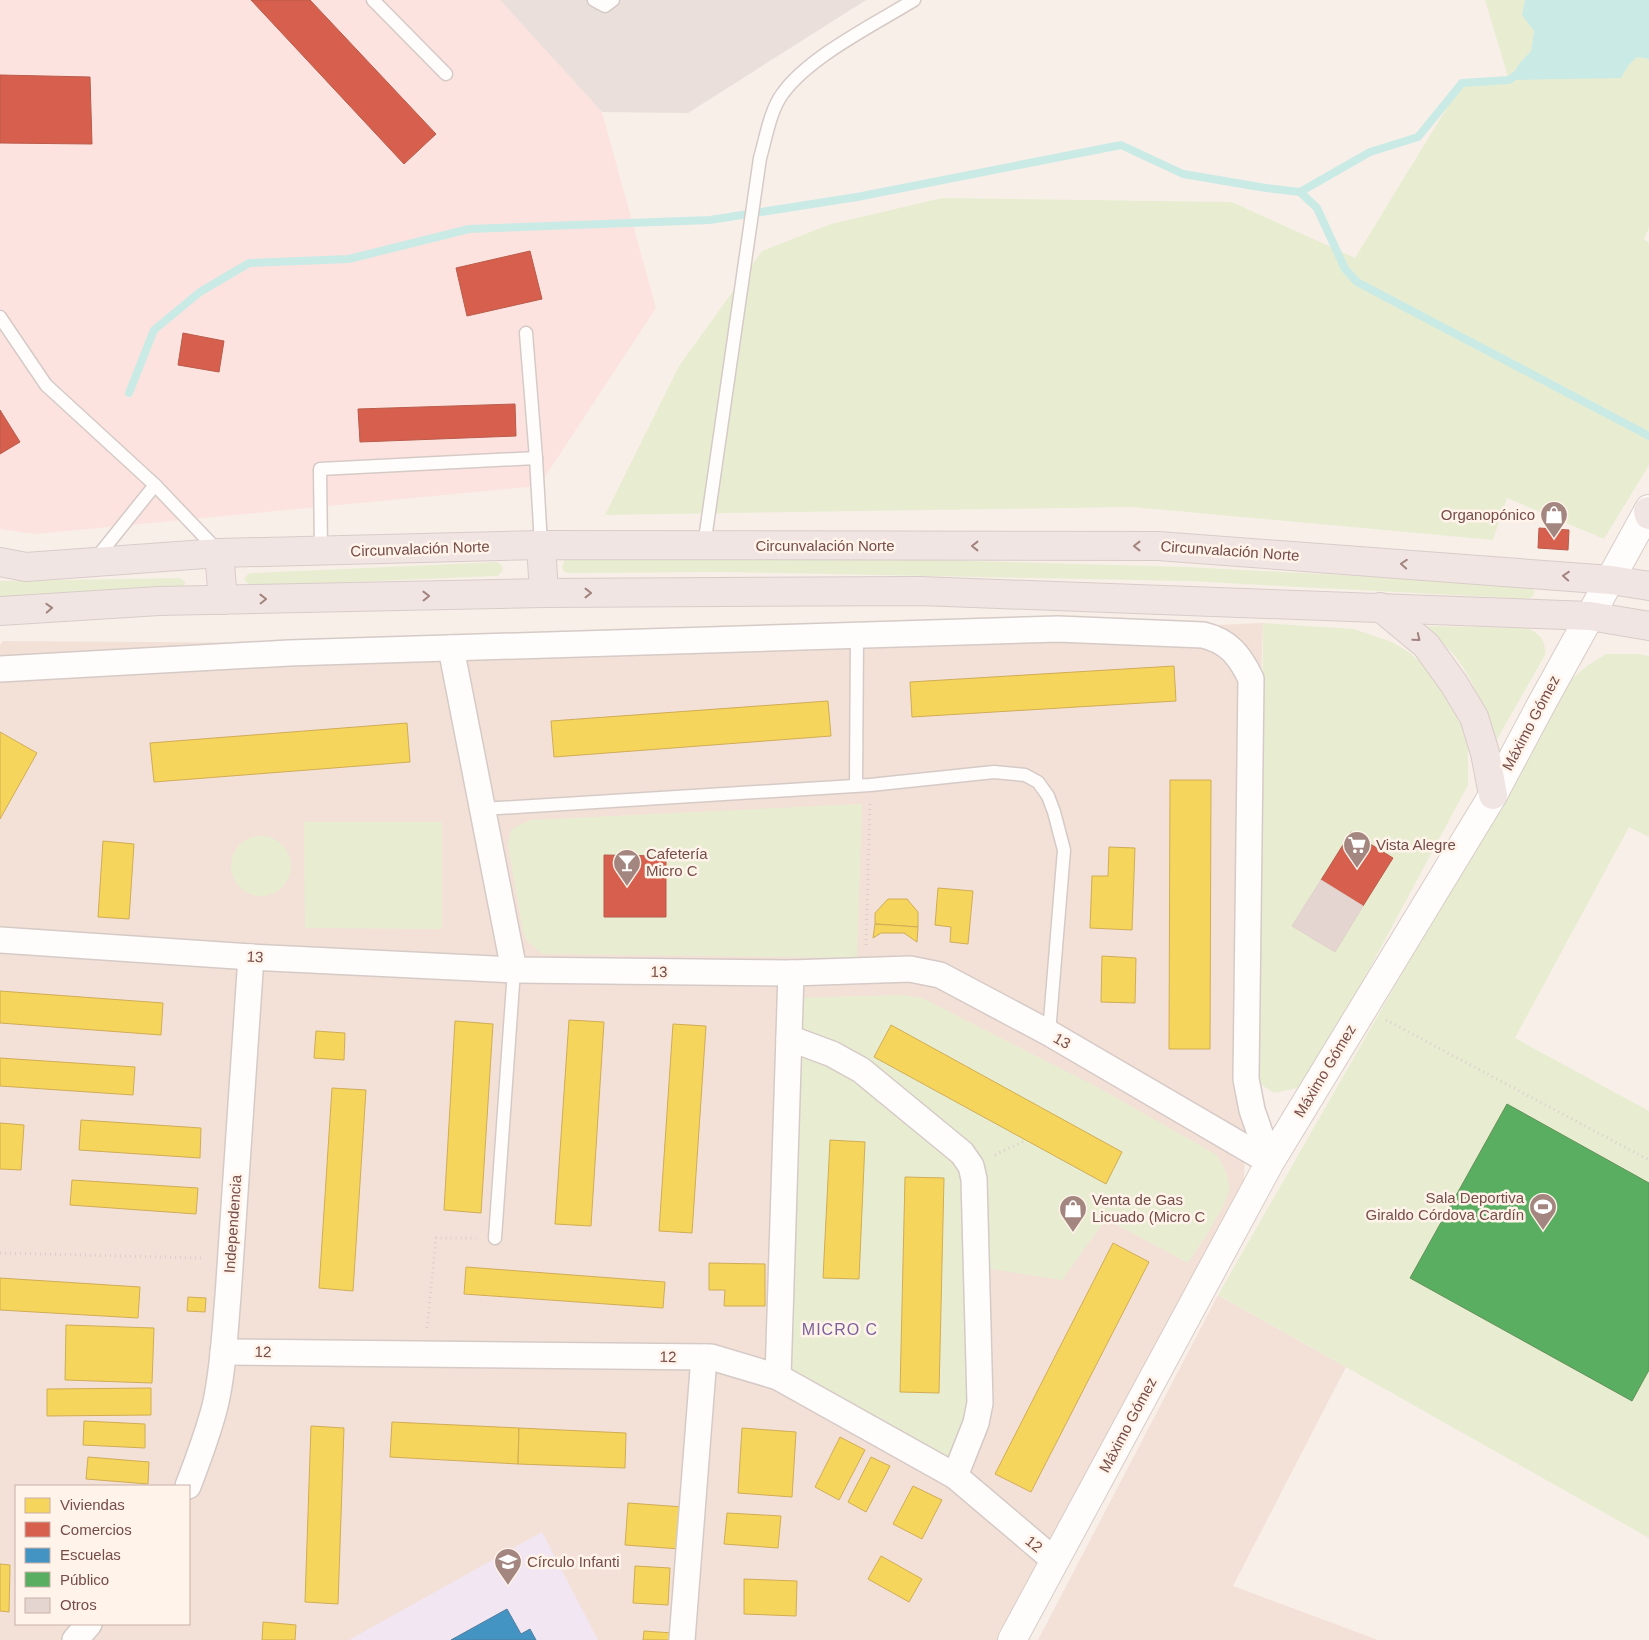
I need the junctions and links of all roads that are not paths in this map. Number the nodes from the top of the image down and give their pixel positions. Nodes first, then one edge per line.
1 (373, 0) edge
2 (594, 0) edge
3 (613, 0) edge
4 (914, 0) edge
5 (446, 74) dead end
6 (0, 317) edge
7 (526, 333) dead end
8 (536, 458) junction
9 (155, 485) junction
10 (1649, 511) edge
11 (541, 545) junction
12 (704, 546) junction
13 (321, 552) junction
14 (220, 553) junction
15 (0, 562) edge
16 (93, 562) junction
17 (1611, 580) junction
18 (1649, 586) edge
19 (544, 593) junction
20 (223, 600) junction
21 (1380, 607) junction
22 (0, 611) edge
23 (1590, 616) junction
24 (1649, 626) edge
25 (857, 635) junction
26 (451, 648) junction
27 (0, 669) edge
28 (856, 785) junction
29 (1493, 795) junction
30 (482, 809) junction
31 (0, 940) edge
32 (251, 957) junction
33 (514, 970) junction
34 (791, 973) junction
35 (1049, 1033) junction
36 (789, 1038) junction
37 (1270, 1162) junction
38 (495, 1238) road end
39 (223, 1352) junction
40 (704, 1357) junction
41 (778, 1377) junction
42 (955, 1476) junction
43 (188, 1485) edge
44 (1054, 1560) junction
45 (88, 1625) edge
46 (75, 1640) edge
47 (682, 1640) edge
48 (1012, 1640) edge

1 - 5 lane
2 - 3 lane
4 - 12 lane
6 - 9 lane
7 - 8 lane
8 - 11 lane
8 - 13 lane
9 - 14 lane
9 - 16 lane
10 - 17 main road, Máximo Gómez
11 - 12 highway, Circunvalación Norte
11 - 13 highway, Circunvalación Norte
11 - 19 highway
17 -> 12 highway, Circunvalación Norte
13 - 14 highway, Circunvalación Norte
14 - 16 highway, Circunvalación Norte
14 - 20 highway
15 - 16 highway, Circunvalación Norte
17 - 18 highway, Circunvalación Norte
17 - 23 main road, Máximo Gómez
20 -> 19 highway
19 -> 21 highway
22 -> 20 highway
21 - 23 highway
21 -> 29 highway
23 - 24 highway
23 - 29 main road, Máximo Gómez
25 - 26 street
25 - 28 lane
25 - 37 street
26 - 27 street
26 - 30 street
28 - 30 lane
28 - 35 lane
29 - 37 main road, Máximo Gómez
30 - 33 street
31 - 32 street, 13
32 - 33 street, 13
32 - 39 street, Independencia
33 - 34 street, 13
33 - 38 lane
34 - 35 street, 13
34 - 36 street
35 - 37 street, 13
36 - 41 street
36 - 42 street
37 - 44 main road, Máximo Gómez
39 - 40 street, 12
39 - 43 street, Independencia
40 - 41 street, 12
40 - 47 street
41 - 42 street, 12
42 - 44 street, 12
44 - 48 main road, Máximo Gómez
45 - 46 street

